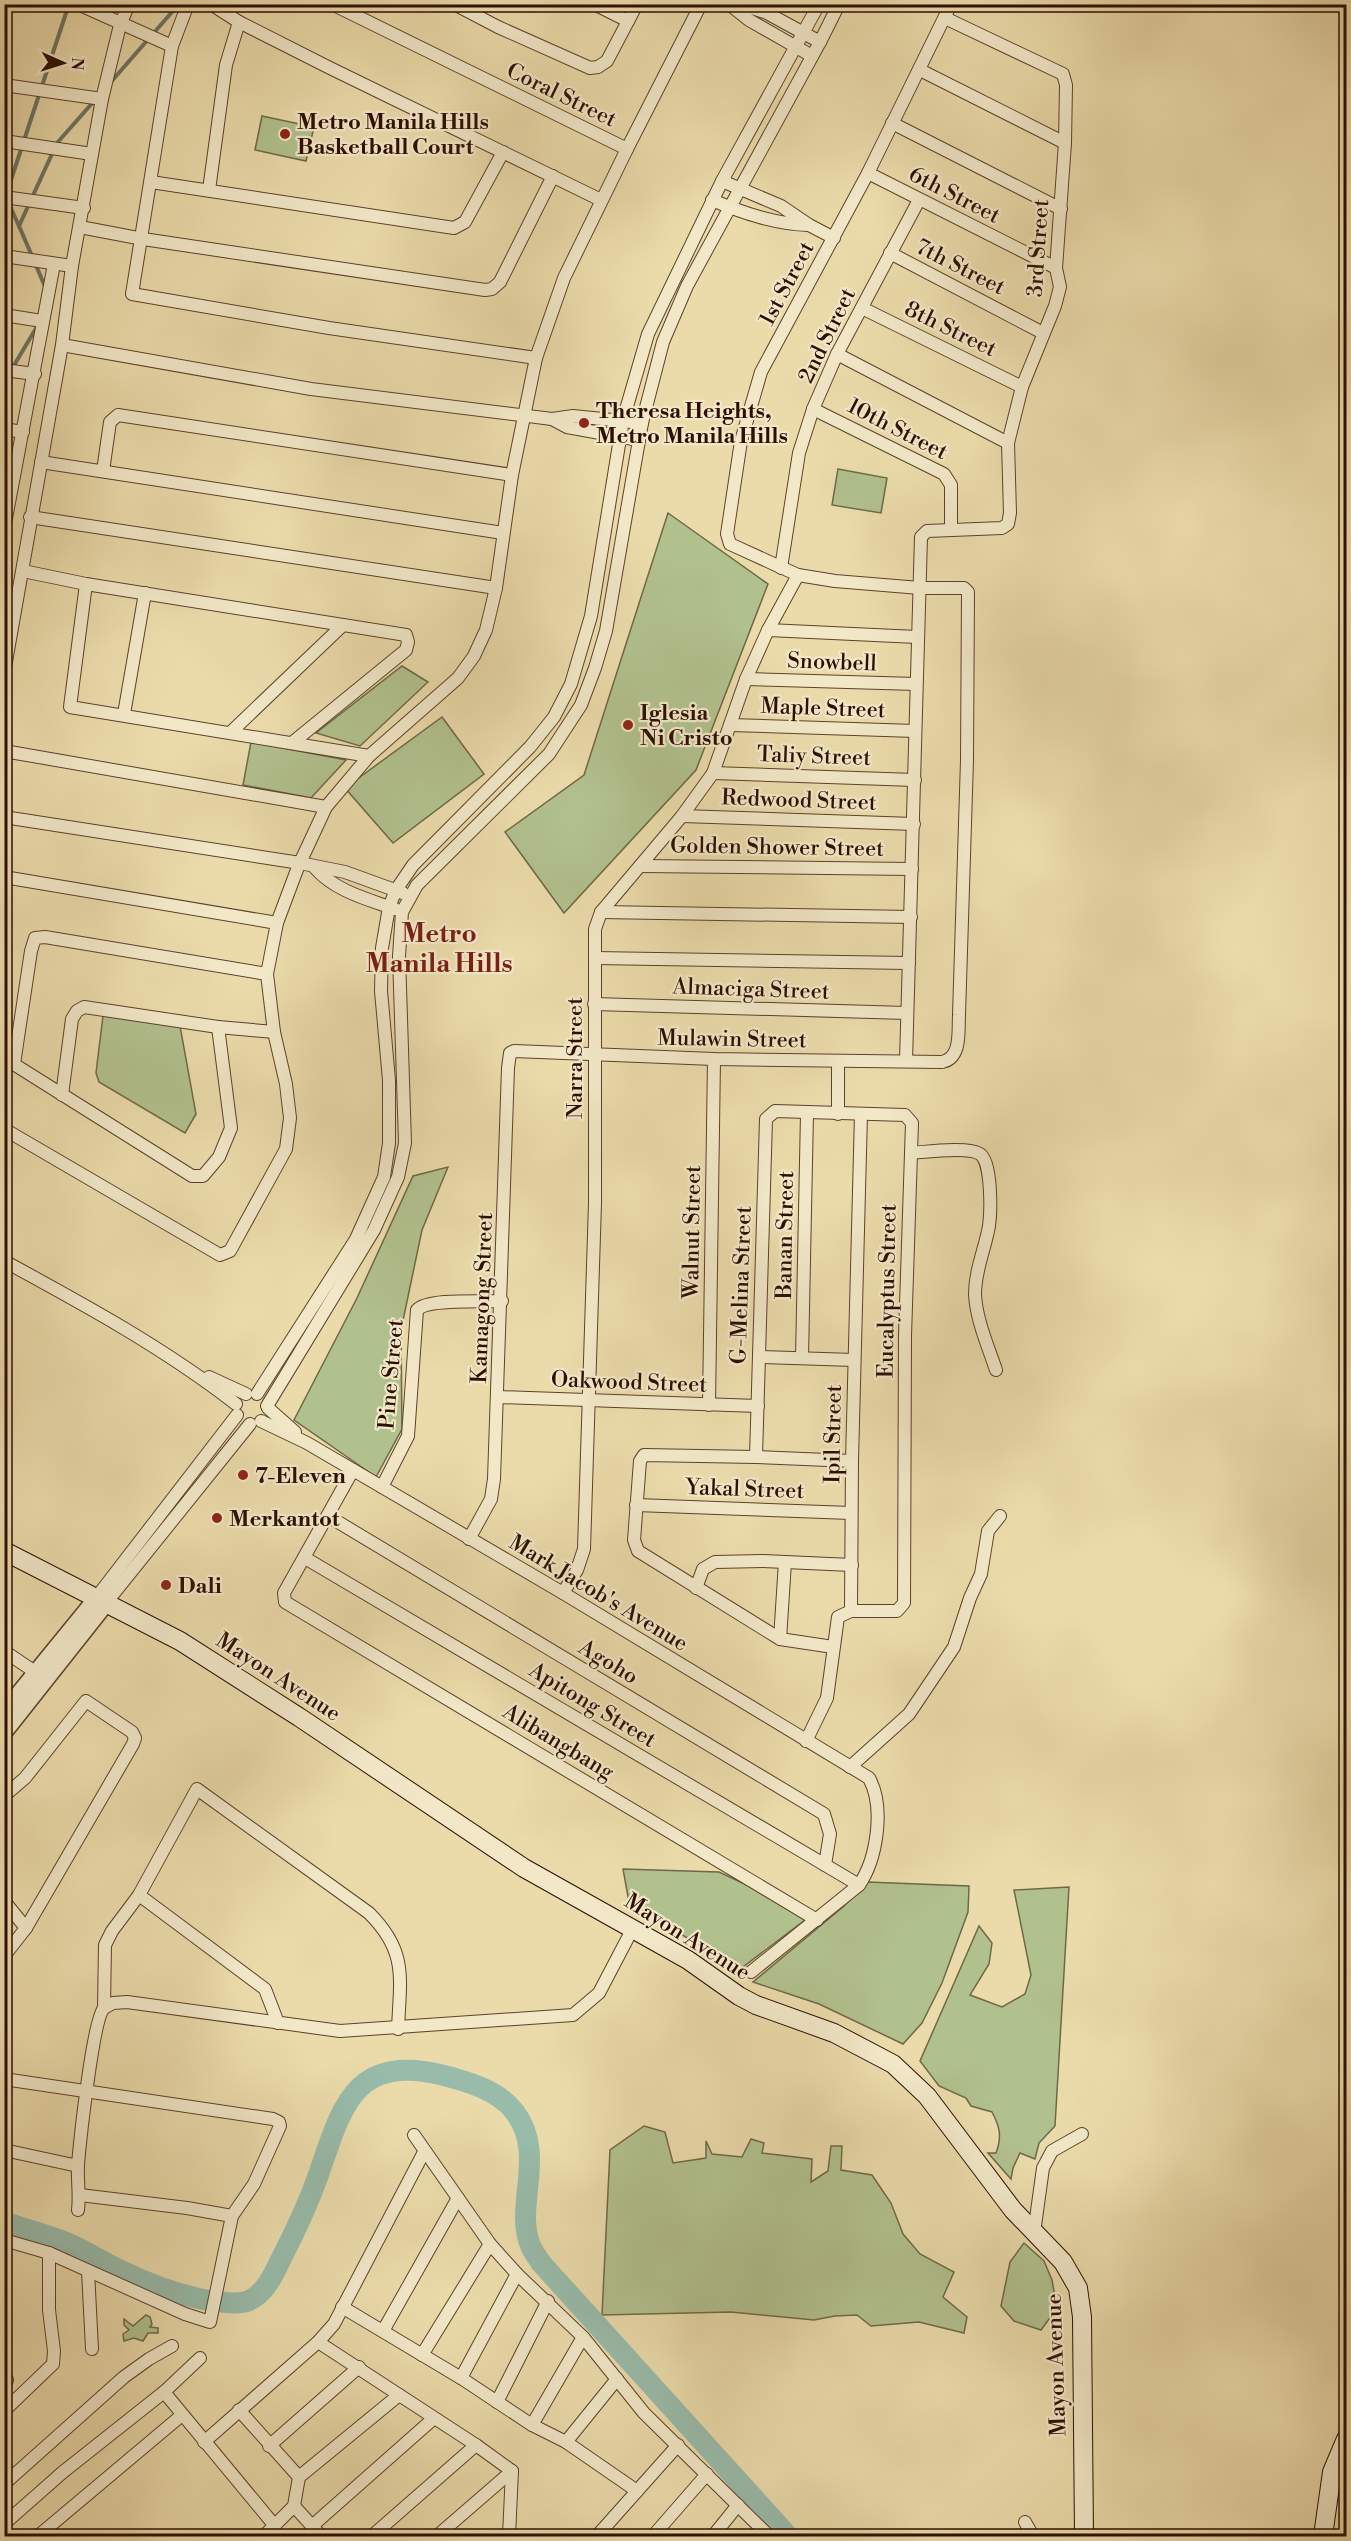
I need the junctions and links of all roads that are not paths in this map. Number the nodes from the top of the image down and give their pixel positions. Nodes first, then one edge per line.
1 (78, 4) edge
2 (129, 4) edge
3 (188, 4) edge
4 (211, 4) edge
5 (332, 4) edge
6 (453, 4) edge
7 (594, 4) edge
8 (637, 4) edge
9 (701, 4) edge
10 (729, 4) edge
11 (740, 4) edge
12 (819, 4) edge
13 (839, 4) edge
14 (951, 4) edge
15 (945, 18) junction
16 (628, 21) junction
17 (239, 22) junction
18 (120, 25) junction
19 (803, 33) junction
20 (820, 42) junction
21 (172, 46) junction
22 (795, 47) junction
23 (812, 56) junction
24 (920, 70) junction
25 (4, 84) edge
26 (102, 99) junction
27 (892, 123) junction
28 (4, 141) edge
29 (1065, 143) junction
30 (627, 149) junction
31 (503, 152) junction
32 (92, 154) junction
33 (868, 173) junction
34 (553, 176) junction
35 (722, 181) junction
36 (151, 182) junction
37 (209, 190) junction
38 (741, 190) junction
39 (4, 197) edge
40 (601, 200) junction
41 (712, 200) junction
42 (919, 200) junction
43 (84, 208) junction
44 (730, 208) junction
45 (1061, 208) junction
46 (809, 225) junction
47 (80, 227) junction
48 (834, 238) junction
49 (142, 240) junction
50 (890, 253) junction
51 (4, 256) edge
52 (54, 264) junction
53 (72, 266) junction
54 (1056, 268) junction
55 (862, 308) junction
56 (4, 315) edge
57 (42, 321) junction
58 (1043, 333) junction
59 (62, 345) junction
60 (837, 354) junction
61 (536, 358) junction
62 (4, 370) edge
63 (35, 374) junction
64 (1022, 387) junction
65 (813, 410) junction
66 (523, 415) junction
67 (552, 419) junction
68 (623, 420) junction
69 (642, 423) junction
70 (4, 429) edge
71 (23, 432) junction
72 (620, 436) junction
73 (639, 440) junction
74 (1008, 443) junction
75 (41, 462) junction
76 (103, 471) junction
77 (512, 475) junction
78 (8, 489) edge
79 (30, 517) junction
80 (4, 529) edge
81 (951, 530) junction
82 (503, 533) junction
83 (781, 568) junction
84 (23, 571) junction
85 (798, 575) junction
86 (86, 584) junction
87 (496, 588) junction
88 (920, 588) junction
89 (145, 593) junction
90 (343, 626) junction
91 (768, 630) junction
92 (918, 637) junction
93 (4, 673) edge
94 (746, 679) junction
95 (916, 684) junction
96 (124, 714) junction
97 (730, 726) junction
98 (915, 730) junction
99 (231, 732) junction
100 (292, 743) junction
101 (4, 751) edge
102 (369, 756) junction
103 (713, 773) junction
104 (915, 780) junction
105 (326, 807) junction
106 (682, 816) junction
107 (4, 817) edge
108 (914, 824) junction
109 (300, 863) junction
110 (640, 866) junction
111 (315, 868) junction
112 (912, 868) junction
113 (4, 877) edge
114 (396, 890) junction
115 (409, 896) junction
116 (389, 907) junction
117 (402, 912) junction
118 (602, 912) junction
119 (911, 917) junction
120 (277, 923) junction
121 (594, 958) junction
122 (909, 963) junction
123 (267, 974) junction
124 (594, 1004) junction
125 (907, 1013) junction
126 (218, 1027) junction
127 (274, 1032) junction
128 (510, 1053) joint
129 (595, 1055) junction
130 (714, 1059) junction
131 (9, 1061) edge
132 (838, 1061) junction
133 (906, 1061) junction
134 (62, 1095) junction
135 (807, 1113) junction
136 (838, 1114) junction
137 (861, 1114) junction
138 (768, 1115) joint
139 (4, 1129) edge
140 (911, 1153) junction
141 (4, 1261) edge
142 (502, 1301) junction
143 (759, 1357) junction
144 (802, 1358) junction
145 (854, 1360) junction
146 (191, 1369) junction
147 (996, 1370) dead end
148 (252, 1394) junction
149 (499, 1397) junction
150 (589, 1401) junction
151 (710, 1405) junction
152 (758, 1406) junction
153 (267, 1407) junction
154 (236, 1410) junction
155 (256, 1423) junction
156 (307, 1443) junction
157 (756, 1456) junction
158 (852, 1461) junction
159 (353, 1470) junction
160 (382, 1487) junction
161 (636, 1505) junction
162 (851, 1513) junction
163 (328, 1516) junction
164 (1000, 1516) dead end
165 (469, 1539) junction
166 (4, 1551) edge
167 (305, 1558) junction
168 (785, 1562) junction
169 (852, 1565) junction
170 (696, 1588) junction
171 (563, 1593) junction
172 (101, 1601) junction
173 (851, 1611) junction
174 (780, 1639) junction
175 (833, 1647) junction
176 (4, 1651) edge
177 (41, 1676) junction
178 (4, 1712) edge
179 (4, 1732) edge
180 (806, 1741) junction
181 (850, 1767) junction
182 (4, 1796) edge
183 (825, 1865) junction
184 (859, 1886) junction
185 (139, 1895) junction
186 (4, 1901) edge
187 (816, 1920) junction
188 (26, 1928) junction
189 (633, 1928) junction
190 (4, 1956) edge
191 (751, 1972) dead end
192 (104, 2008) junction
193 (278, 2023) junction
194 (398, 2029) junction
195 (4, 2079) edge
196 (87, 2092) junction
197 (1082, 2134) dead end
198 (414, 2135) dead end
199 (4, 2150) edge
200 (424, 2152) junction
201 (78, 2166) junction
202 (80, 2195) junction
203 (458, 2198) junction
204 (78, 2210) dead end
205 (232, 2216) junction
206 (1034, 2233) junction
207 (4, 2240) edge
208 (490, 2244) junction
209 (49, 2253) junction
210 (88, 2271) junction
211 (518, 2274) junction
212 (548, 2301) junction
213 (342, 2307) junction
214 (383, 2331) junction
215 (583, 2337) junction
216 (318, 2342) junction
217 (172, 2346) dead end
218 (92, 2349) dead end
219 (422, 2355) junction
220 (200, 2358) dead end
221 (359, 2367) junction
222 (461, 2378) junction
223 (617, 2379) junction
224 (164, 2392) junction
225 (399, 2395) junction
226 (497, 2402) junction
227 (239, 2410) junction
228 (4, 2411) edge
229 (182, 2415) junction
230 (433, 2419) junction
231 (532, 2425) junction
232 (1347, 2439) edge
233 (204, 2442) junction
234 (566, 2442) junction
235 (476, 2445) junction
236 (678, 2445) junction
237 (269, 2446) junction
238 (512, 2472) junction
239 (707, 2474) junction
240 (299, 2477) junction
241 (4, 2484) edge
242 (637, 2491) junction
243 (738, 2505) junction
244 (294, 2506) junction
245 (1025, 2522) dead end
246 (4, 2524) edge
247 (274, 2526) junction
248 (312, 2526) junction
249 (507, 2534) edge
250 (38, 2536) edge
251 (264, 2536) edge
252 (321, 2536) edge
253 (372, 2536) edge
254 (437, 2536) edge
255 (597, 2536) edge
256 (653, 2536) edge
257 (713, 2536) edge
258 (769, 2536) edge
259 (1033, 2536) edge
260 (1084, 2536) edge
261 (1323, 2536) edge

1 - 18 street
2 - 18 street
3 - 21 street
4 - 17 street
5 - 30 street, Coral Street
6 - 16 street
7 - 16 street
8 - 16 street
9 - 30 street, Coral Street
10 - 22 street
11 - 19 street
12 - 19 street
13 - 20 street
14 - 15 street, 1st Street
15 - 24 street, 1st Street
15 - 29 street, 3rd Street
17 - 31 street
17 - 37 street
18 - 21 street
18 - 26 street
19 - 20 street
19 - 22 street
20 - 23 street
21 - 36 street
22 - 23 street
22 - 35 street
23 - 38 street
24 - 27 street, 1st Street
24 - 29 street
25 - 26 street
26 - 32 street
27 - 33 street, 1st Street
27 - 45 street
28 - 32 street
29 - 45 street, 3rd Street
30 - 40 street
31 - 34 street
31 - 37 street
32 - 43 street
33 - 42 street, 6th Street
33 - 48 street, 1st Street
34 - 40 street
34 - 49 street
35 - 38 street
35 - 41 street
36 - 37 street
36 - 49 street
38 - 44 street
38 - 46 street
39 - 43 street
40 - 61 street
41 - 44 street
41 - 68 street
42 - 50 street, 2nd Street
42 - 54 street, 6th Street
43 - 47 street
44 - 46 street
44 - 69 street
45 - 54 street, 3rd Street
46 - 48 street
47 - 49 street
47 - 53 street
48 - 83 street, 1st Street
49 - 61 street
50 - 55 street, 2nd Street
50 - 58 street, 7th Street
51 - 52 street
52 - 53 street
52 - 57 street
53 - 59 street
54 - 58 street, 3rd Street
55 - 60 street, 2nd Street
55 - 64 street, 8th Street
56 - 57 street
57 - 63 street
58 - 64 street, 3rd Street
59 - 66 street
59 - 75 street
60 - 65 street, 2nd Street
60 - 74 street
61 - 66 street
62 - 63 street
63 - 71 street
64 - 74 street, 3rd Street
65 - 81 street, 10th Street
65 - 83 street, 2nd Street
66 - 67 street
66 - 77 street
67 - 68 street
67 - 72 street
68 - 69 street
68 - 72 street
69 - 73 street
70 - 71 street
71 - 78 street
72 - 73 street
72 - 114 street
73 - 115 street
74 - 81 street, 3rd Street
75 - 76 street
75 - 79 street
76 - 77 street
76 - 82 street
77 - 82 street
78 - 80 street
79 - 84 street
79 - 87 street
81 - 88 street
82 - 87 street
83 - 85 street
84 - 86 street
84 - 93 street
85 - 88 street
85 - 91 street, Narra Street
86 - 89 street
86 - 96 street
87 - 102 street
88 - 92 street
88 - 133 street, Mulawin Street
89 - 90 street
89 - 96 street
90 - 99 street
90 - 100 street
91 - 92 street
91 - 94 street, Narra Street
92 - 95 street
94 - 95 street, Snowbell
94 - 97 street, Narra Street
95 - 98 street
96 - 99 street
97 - 98 street, Maple Street
97 - 103 street, Narra Street
98 - 104 street
99 - 100 street
100 - 102 street
101 - 105 street
102 - 105 street
103 - 104 street, Taliy Street
103 - 106 street, Narra Street
104 - 108 street
105 - 109 street
106 - 108 street, Redwood Street
106 - 110 street, Narra Street
107 - 109 street
108 - 112 street
109 - 111 street
109 - 120 street
110 - 112 street, Golden Shower Street
110 - 118 street, Narra Street
111 - 114 street
111 - 116 street
112 - 119 street
113 - 120 street
114 - 115 street
114 - 116 street
115 - 117 street
116 - 117 street
116 - 148 street
117 - 153 street
118 - 119 street
118 - 121 street, Narra Street
119 - 122 street
120 - 123 street
121 - 122 street
121 - 124 street, Narra Street
122 - 125 street
123 - 127 street
123 - 131 street
124 - 125 street, Almaciga Street
124 - 129 street, Narra Street
125 - 133 street
126 - 127 street
126 - 134 street
126 - 134 street
127 - 139 street
128 - 129 street, Mulawin Street
128 - 142 street, Kamagong Street
129 - 130 street, Mulawin Street
129 - 150 street, Narra Street
130 - 132 street, Mulawin Street
130 - 151 street, Walnut Street
131 - 134 street
132 - 133 street, Mulawin Street
132 - 136 street
135 - 136 street, Eucalyptus Street
135 - 138 street, Eucalyptus Street
135 - 144 street, Banan Street
136 - 137 street, Eucalyptus Street
137 - 140 street, Eucalyptus Street
137 - 145 street, Ipil Street
138 - 143 street, G-Melina Street
140 - 147 street
140 - 173 street, Eucalyptus Street
141 - 146 street
142 - 149 street, Kamagong Street
142 - 160 street, Pine Street
143 - 144 street
143 - 152 street, G-Melina Street
144 - 145 street
145 - 158 street, Ipil Street
146 - 148 street
146 - 154 street
148 - 153 street
148 - 154 street
149 - 150 street, Oakwood Street
149 - 165 street, Kamagong Street
150 - 151 street, Oakwood Street
150 - 171 street, Narra Street
151 - 152 street, Oakwood Street
152 - 157 street, G-Melina Street
153 - 155 street
153 - 156 street, Mark Jacob's Avenue
154 - 155 street
154 - 172 street
155 - 156 street, Mark Jacob's Avenue
155 - 172 street
156 - 159 street, Mark Jacob's Avenue
157 - 158 street
157 - 161 street
158 - 162 street, Ipil Street
159 - 160 street, Mark Jacob's Avenue
159 - 163 street
160 - 165 street, Mark Jacob's Avenue
161 - 162 street, Yakal Street
161 - 170 street
162 - 169 street, Ipil Street
163 - 167 street
163 - 183 street, Agoho
164 - 181 street
165 - 171 street, Mark Jacob's Avenue
166 - 172 main road, Mayon Avenue
167 - 183 street, Apitong Street
167 - 187 street, Alibangbang
168 - 169 street
168 - 170 street
168 - 174 street
169 - 173 street, Ipil Street
170 - 174 street
171 - 180 street, Mark Jacob's Avenue
172 - 177 street
172 - 189 main road, Mayon Avenue
173 - 175 street
174 - 175 street
175 - 180 street
176 - 177 street
177 - 178 street
177 - 179 street
180 - 181 street, Mark Jacob's Avenue
181 - 184 street, Mark Jacob's Avenue
182 - 188 street
183 - 184 street, Apitong Street
184 - 187 street
185 - 192 street
185 - 193 street
185 - 194 street
186 - 188 street
187 - 191 street
188 - 190 street
189 - 194 street
189 - 206 main road, Mayon Avenue
192 - 193 street
192 - 196 street
193 - 194 street
195 - 196 street
196 - 201 street
196 - 205 street
197 - 206 street
198 - 200 street
199 - 201 street
200 - 203 street
200 - 213 street
201 - 202 street
202 - 204 street
202 - 205 street
203 - 208 street
203 - 214 street
205 - 210 street
206 - 260 main road, Mayon Avenue
207 - 209 street
208 - 211 street
208 - 219 street
209 - 210 street
209 - 228 street
210 - 218 street
211 - 212 street
211 - 222 street
212 - 215 street
212 - 226 street
213 - 214 street
213 - 216 street
214 - 219 street
215 - 223 street
215 - 231 street
216 - 221 street
216 - 227 street
217 - 241 street
219 - 222 street
220 - 224 street
221 - 225 street
221 - 237 street
222 - 226 street
223 - 234 street
223 - 236 street
224 - 229 street
224 - 246 street
225 - 230 street
225 - 240 street
226 - 231 street
227 - 233 street
227 - 237 street
229 - 233 street
229 - 250 street
230 - 235 street
230 - 248 street
231 - 234 street
232 - 261 main road
233 - 247 street
234 - 242 street
235 - 238 street
235 - 253 street
236 - 239 street
236 - 242 street
237 - 240 street
238 - 249 street
238 - 254 street
239 - 243 street
239 - 256 street
240 - 244 street
242 - 255 street
243 - 257 street
243 - 258 street
244 - 247 street
244 - 248 street
245 - 259 street
247 - 251 street
248 - 252 street

